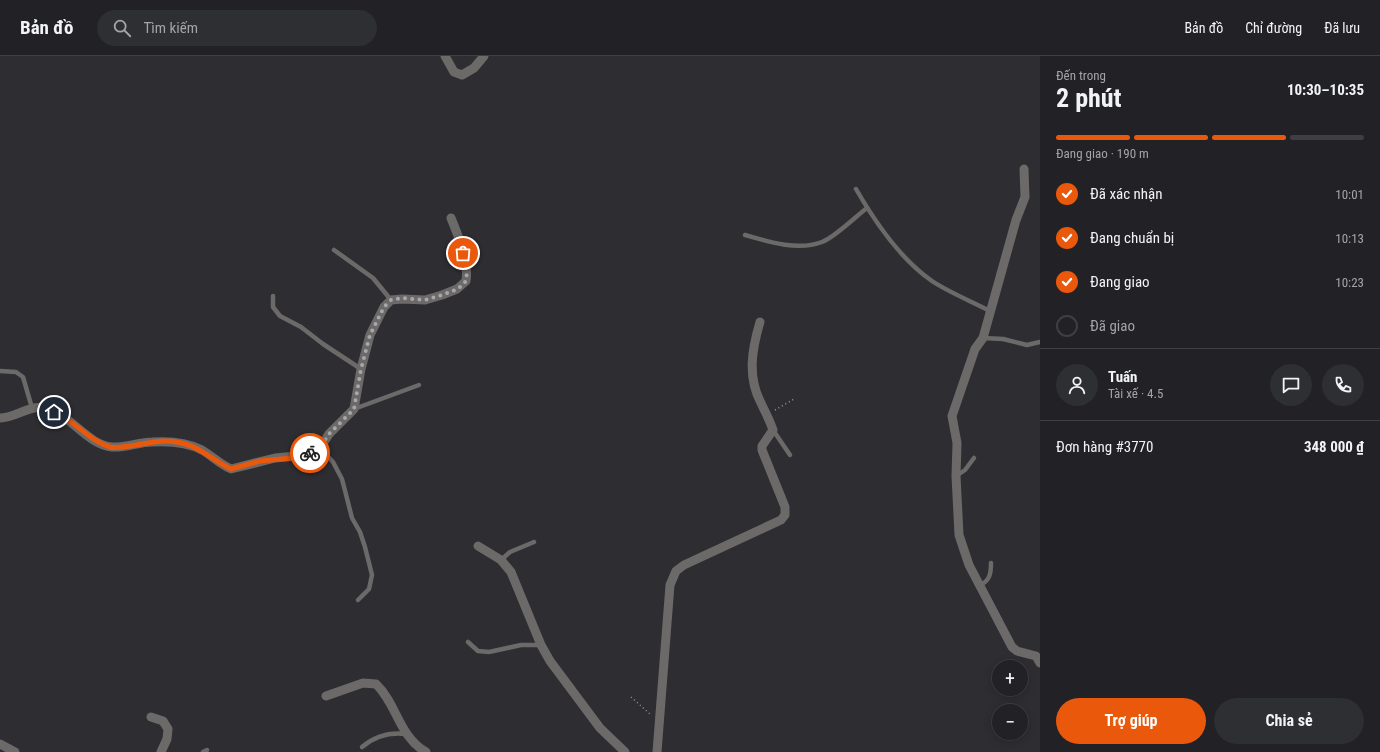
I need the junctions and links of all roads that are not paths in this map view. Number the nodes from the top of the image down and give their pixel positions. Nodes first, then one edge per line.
1 (445, 56) edge
2 (484, 56) edge
3 (1024, 169) dead end
4 (856, 189) dead end
5 (867, 208) junction
6 (452, 218) dead end
7 (745, 235) dead end
8 (334, 250) dead end
9 (273, 296) dead end
10 (391, 300) junction
11 (990, 311) junction
12 (760, 322) dead end
13 (983, 338) junction
14 (1040, 342) edge
15 (361, 369) junction
16 (0, 371) edge
17 (419, 385) dead end
18 (32, 408) junction
19 (354, 409) junction
20 (0, 418) edge
21 (773, 430) junction
22 (320, 448) junction
23 (790, 455) dead end
24 (974, 458) dead end
25 (956, 476) junction
26 (534, 542) dead end
27 (478, 546) dead end
28 (501, 560) junction
29 (991, 563) dead end
30 (980, 585) junction
31 (358, 600) dead end
32 (468, 642) dead end
33 (541, 646) junction
34 (1039, 658) edge
35 (326, 696) dead end
36 (151, 717) dead end
37 (406, 734) junction
38 (0, 744) edge
39 (362, 747) dead end
40 (15, 752) edge
41 (160, 752) edge
42 (426, 752) edge
43 (626, 752) edge
44 (657, 752) edge

1 - 2 street
3 - 11 street
4 - 5 lane
5 - 7 lane
5 - 11 lane
6 - 10 street
8 - 10 lane
9 - 15 lane
10 - 15 street
11 - 13 street
12 - 21 street
13 - 14 lane
13 - 25 street
15 - 19 street
16 - 18 lane
17 - 19 lane
18 - 20 street
18 - 22 street
19 - 22 street
21 - 23 lane
21 - 44 street
22 - 31 lane
24 - 25 lane
25 - 30 street
26 - 28 lane
27 - 28 street
28 - 33 street
29 - 30 lane
30 - 34 street
32 - 33 lane
33 - 43 street
35 - 37 street
36 - 41 street
37 - 39 lane
37 - 42 street
38 - 40 street

